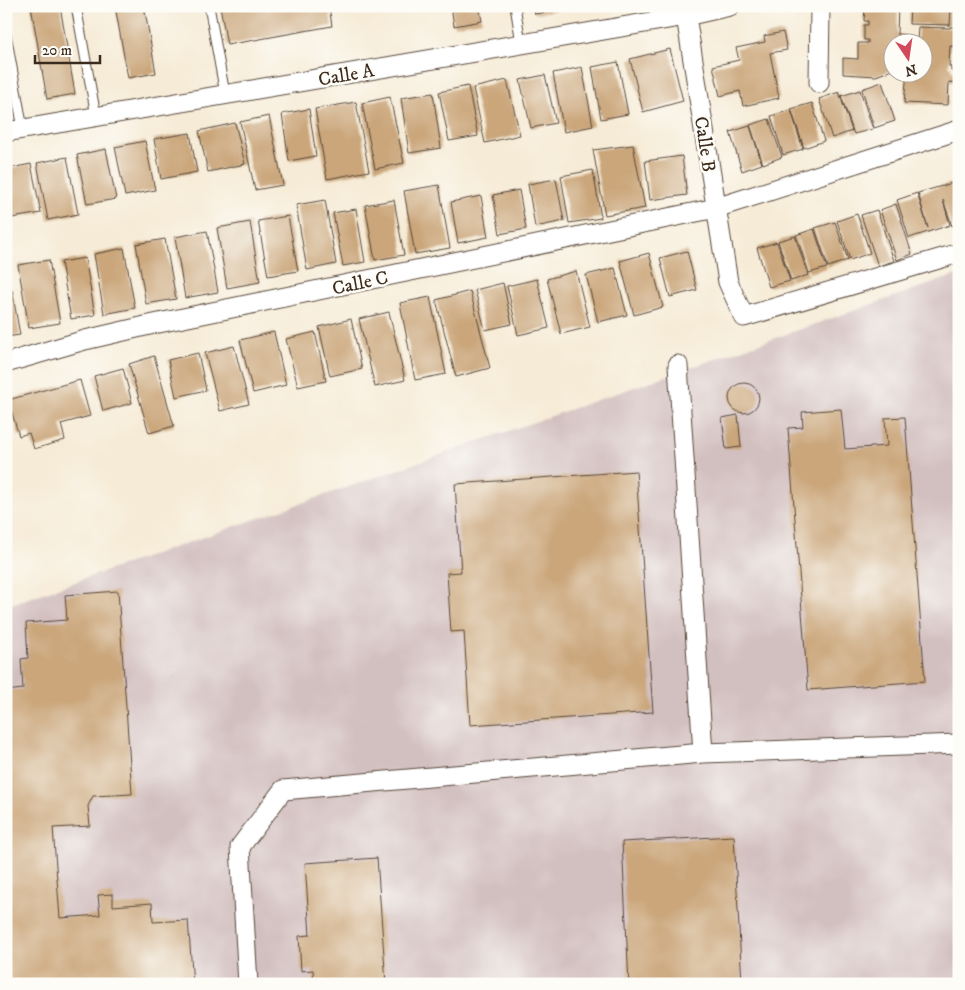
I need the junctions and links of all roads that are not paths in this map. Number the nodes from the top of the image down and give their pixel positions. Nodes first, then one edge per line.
1 (76, 6) edge
2 (209, 6) edge
3 (515, 6) edge
4 (730, 6) edge
5 (820, 6) edge
6 (686, 11) edge
7 (6, 34) edge
8 (521, 43) junction
9 (819, 83) dead end
10 (225, 94) junction
11 (96, 116) junction
12 (15, 130) edge
13 (959, 130) edge
14 (716, 208) junction
15 (959, 253) edge
16 (6, 363) edge
17 (678, 365) dead end
18 (959, 744) edge
19 (703, 753) junction
20 (248, 984) edge

1 - 11 lane
2 - 10 lane
3 - 8 lane
4 - 6 street, Calle A
5 - 9 street
6 - 8 street, Calle A
6 - 14 street, Calle B
7 - 12 lane
8 - 10 street, Calle A
10 - 11 street, Calle A
11 - 12 street, Calle A
13 - 14 street, Calle C
14 - 15 street, Calle B
14 - 16 street, Calle C
17 - 19 street
18 - 19 street
19 - 20 street

